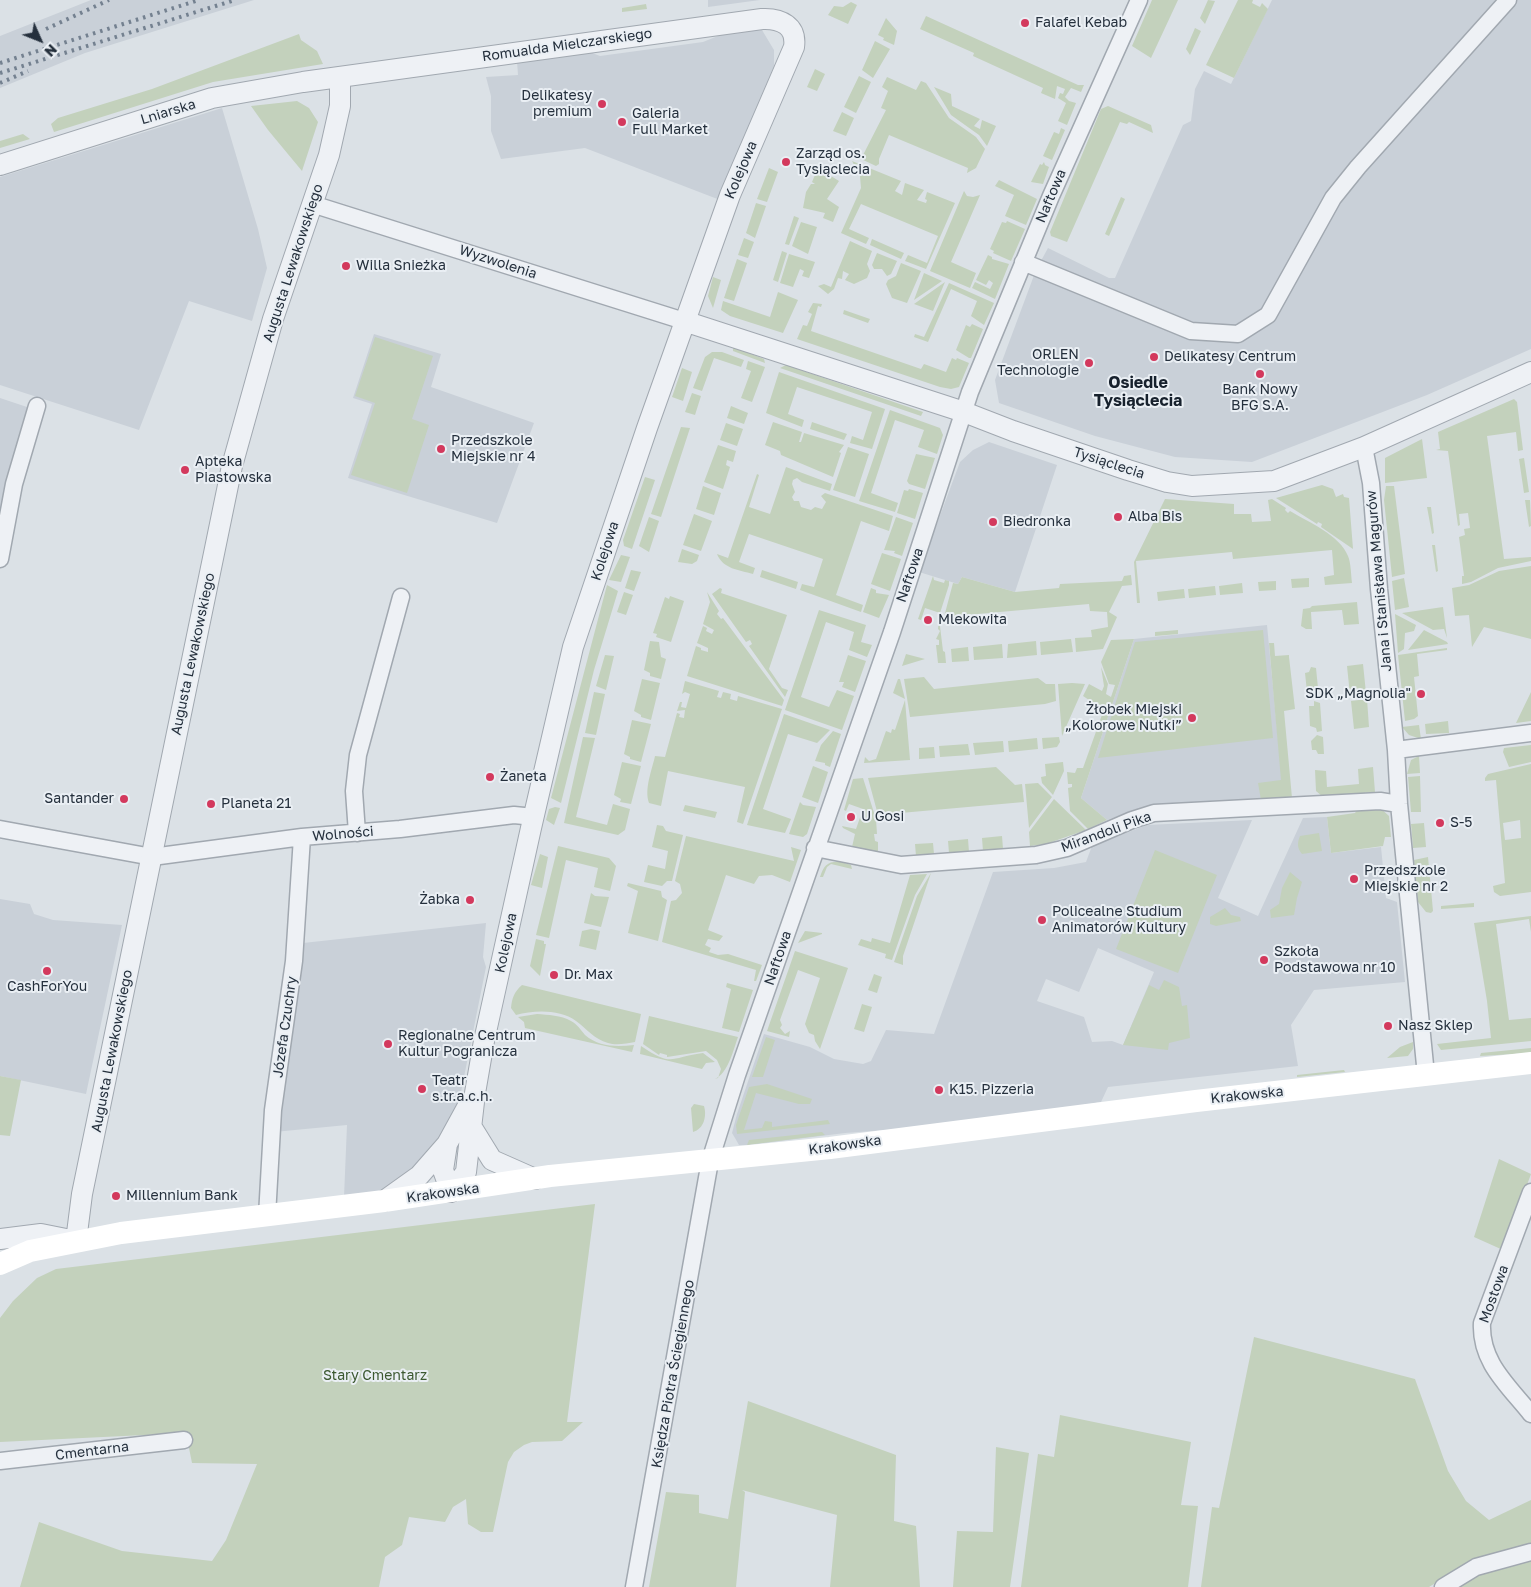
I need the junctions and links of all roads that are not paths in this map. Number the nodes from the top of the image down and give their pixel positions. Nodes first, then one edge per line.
1 (1139, 0) edge
2 (1508, 0) edge
3 (791, 29) joint
4 (340, 77) junction
5 (0, 165) edge
6 (312, 204) junction
7 (1023, 262) junction
8 (684, 321) junction
9 (1531, 372) edge
10 (38, 406) dead end
11 (964, 412) junction
12 (1364, 447) junction
13 (0, 559) edge
14 (401, 597) dead end
15 (1531, 733) edge
16 (1396, 750) junction
17 (1398, 804) junction
18 (534, 817) junction
19 (0, 829) edge
20 (357, 833) junction
21 (302, 837) junction
22 (815, 848) junction
23 (152, 857) junction
24 (1531, 1063) edge
25 (1426, 1075) junction
26 (474, 1093) junction
27 (471, 1126) junction
28 (447, 1144) junction
29 (710, 1161) junction
30 (535, 1179) junction
31 (451, 1192) junction
32 (1531, 1192) edge
33 (384, 1201) junction
34 (267, 1216) junction
35 (0, 1239) edge
36 (76, 1240) junction
37 (0, 1264) edge
38 (1531, 1414) edge
39 (184, 1440) dead end
40 (0, 1461) edge
41 (1531, 1552) edge
42 (634, 1587) edge
43 (1443, 1587) edge

1 - 7 street, Naftowa
2 - 7 street
3 - 4 street, Romualda Mielczarskiego
3 - 8 street, Kolejowa
4 - 5 street, Lniarska
4 - 6 street, Augusta Lewakowskiego
6 - 8 street, Wyzwolenia
6 - 23 street, Augusta Lewakowskiego
7 - 11 street, Naftowa
8 - 11 street, Tysiąclecia
8 - 18 street, Kolejowa
9 - 12 street, Tysiąclecia
10 - 13 street
11 - 12 street, Tysiąclecia
11 - 22 street, Naftowa
12 - 16 street, Jana i Stanisława Magurów
14 - 20 street
15 - 16 street
16 - 17 street, Jana i Stanisława Magurów
17 - 22 street, Mirandoli Pika
17 - 25 street, Jana i Stanisława Magurów
18 - 20 street, Wolności
18 - 26 street, Kolejowa
19 - 23 street, Wolności
20 - 21 street, Wolności
21 - 23 street, Wolności
21 - 34 street, Józefa Czuchry
22 - 29 street, Naftowa
23 - 36 street, Augusta Lewakowskiego
24 - 25 main road, Krakowska
25 - 29 main road, Krakowska
26 - 27 street, Kolejowa
26 - 28 street, Kolejowa
27 - 30 street
27 - 31 street, Kolejowa
28 - 31 street, Kolejowa
28 - 33 street, Kolejowa
29 - 30 main road, Krakowska
29 - 42 street, Księdza Piotra Ściegiennego
30 - 31 main road, Krakowska
31 - 33 main road, Krakowska
32 - 38 street, Mostowa
33 - 34 main road, Krakowska
34 - 36 main road, Krakowska
35 - 36 street
36 - 37 main road, Krakowska
39 - 40 street, Cmentarna
41 - 43 street

